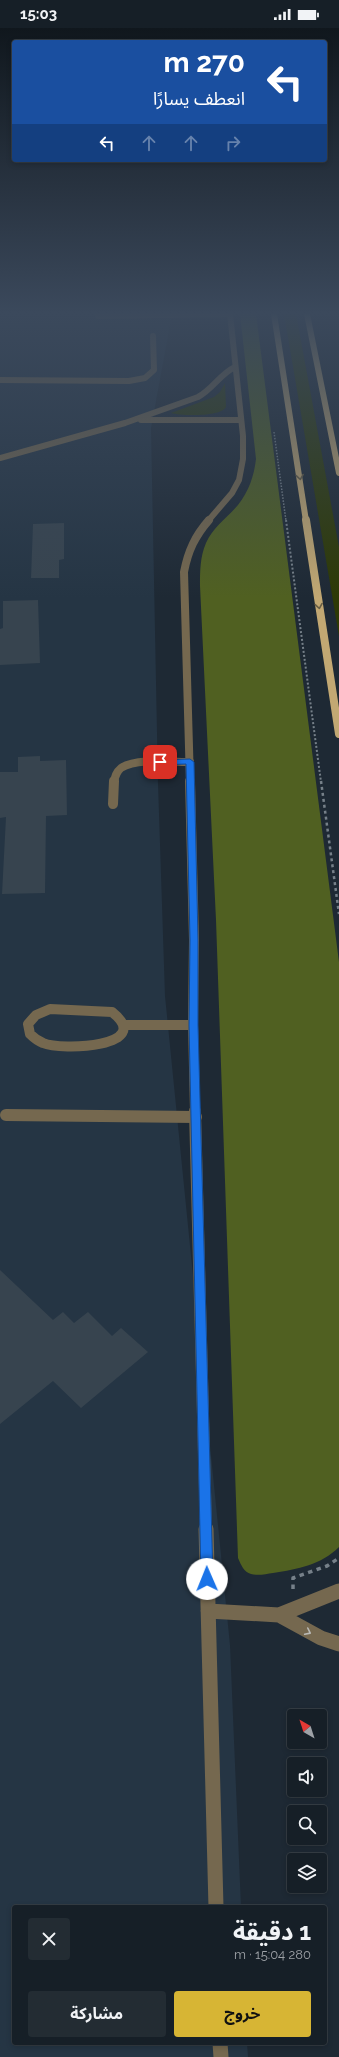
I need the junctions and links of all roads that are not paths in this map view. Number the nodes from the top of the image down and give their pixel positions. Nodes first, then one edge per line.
1 (166, 409) edge
2 (240, 409) edge
3 (289, 409) edge
4 (326, 409) edge
5 (241, 420) junction
6 (135, 421) junction
7 (0, 458) edge
8 (339, 473) edge
9 (339, 734) edge
10 (190, 762) junction
11 (113, 804) dead end
12 (124, 1025) junction
13 (193, 1025) junction
14 (6, 1115) dead end
15 (196, 1117) junction
16 (339, 1591) edge
17 (208, 1611) junction
18 (279, 1615) junction
19 (339, 1644) edge
20 (216, 1905) edge
21 (220, 2045) edge
22 (220, 2057) edge

1 - 6 street
2 - 5 street
3 -> 9 main road
4 - 8 main road
5 - 6 street
5 - 10 street
6 - 7 street
10 - 11 street
10 - 13 street
12 - 12 street
12 - 13 street
13 - 15 street
14 - 15 street
15 - 17 street
16 - 18 street
17 - 18 street
17 - 20 street
18 -> 19 street
21 - 22 street

